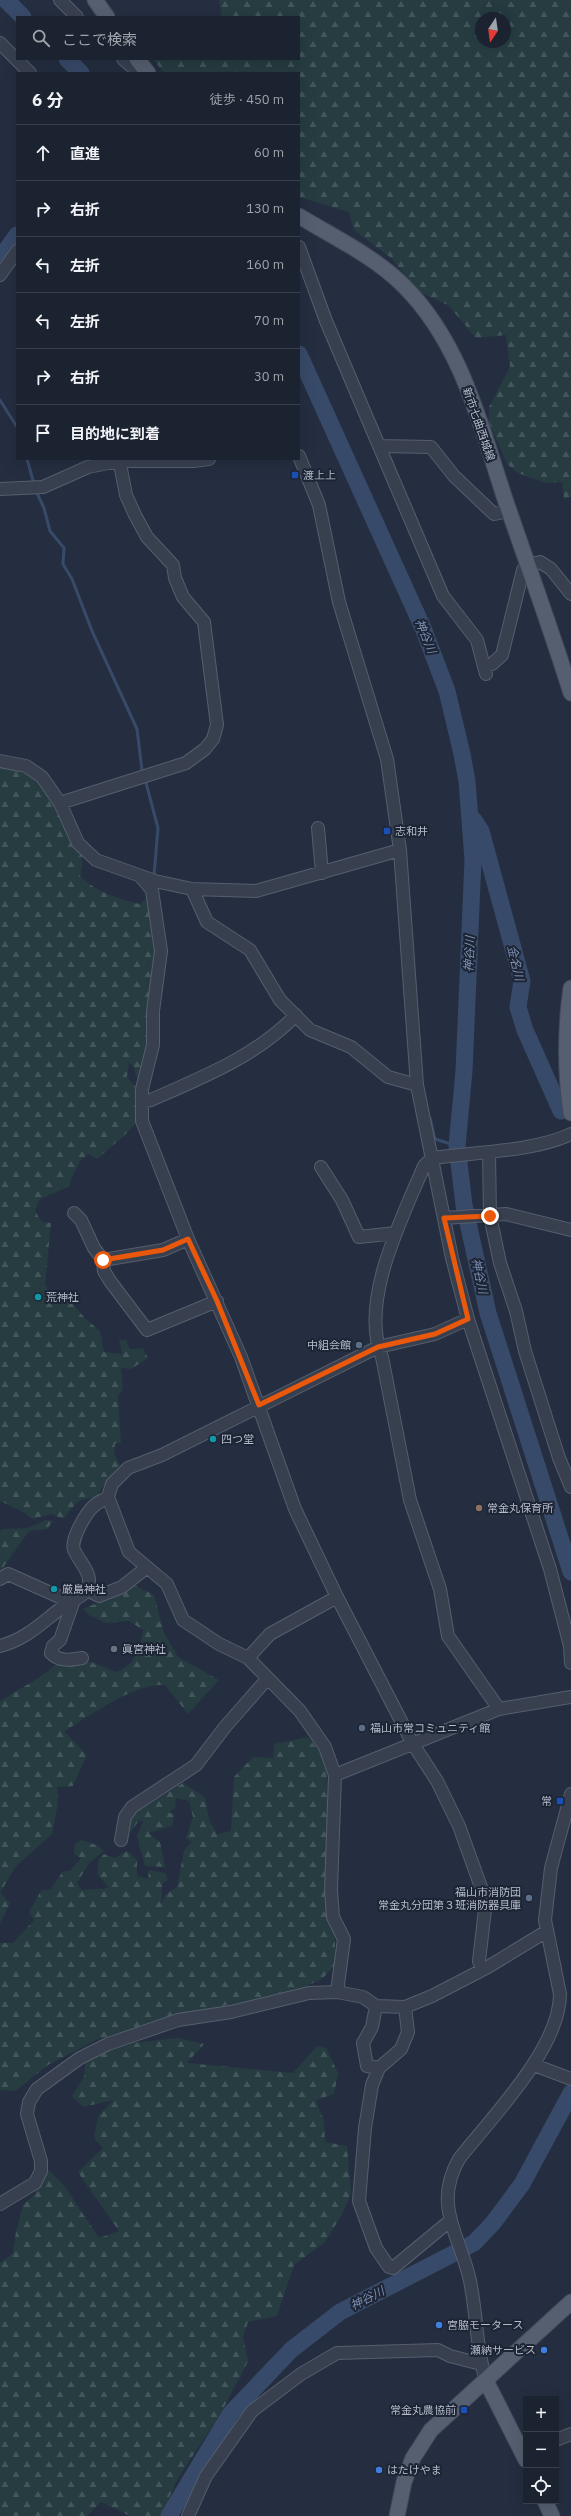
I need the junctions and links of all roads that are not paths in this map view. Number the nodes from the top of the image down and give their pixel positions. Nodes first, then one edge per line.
1 (60, 0) edge
2 (95, 0) edge
3 (76, 16) edge
4 (106, 16) edge
5 (0, 43) edge
6 (16, 59) edge
7 (17, 60) edge
8 (124, 60) edge
9 (143, 67) edge
10 (29, 72) edge
11 (300, 217) edge
12 (300, 250) edge
13 (16, 252) edge
14 (1, 267) edge
15 (379, 446) junction
16 (300, 458) edge
17 (119, 460) edge
18 (204, 460) edge
19 (0, 489) edge
20 (509, 510) junction
21 (528, 565) junction
22 (571, 594) edge
23 (571, 694) edge
24 (0, 761) edge
25 (60, 803) junction
26 (318, 828) dead end
27 (400, 850) junction
28 (322, 873) junction
29 (140, 876) junction
30 (192, 889) junction
31 (571, 988) edge
32 (296, 1015) junction
33 (417, 1085) junction
34 (142, 1102) junction
35 (571, 1113) edge
36 (571, 1134) edge
37 (489, 1152) junction
38 (434, 1158) junction
39 (321, 1167) dead end
40 (74, 1213) dead end
41 (490, 1216) junction
42 (444, 1218) junction
43 (571, 1230) edge
44 (396, 1233) junction
45 (188, 1239) junction
46 (103, 1260) junction
47 (217, 1301) junction
48 (468, 1319) junction
49 (378, 1347) junction
50 (259, 1405) junction
51 (571, 1487) edge
52 (108, 1497) junction
53 (146, 1568) junction
54 (0, 1579) edge
55 (87, 1590) junction
56 (337, 1597) junction
57 (73, 1603) junction
58 (0, 1646) edge
59 (82, 1658) dead end
60 (248, 1658) junction
61 (571, 1663) edge
62 (268, 1678) junction
63 (571, 1697) edge
64 (499, 1709) junction
65 (413, 1744) junction
66 (334, 1775) junction
67 (571, 1794) edge
68 (121, 1840) dead end
69 (547, 1931) junction
70 (482, 1969) junction
71 (337, 1992) junction
72 (376, 2006) junction
73 (405, 2007) junction
74 (534, 2065) junction
75 (379, 2068) junction
76 (566, 2077) edge
77 (0, 2204) edge
78 (451, 2220) junction
79 (571, 2302) edge
80 (481, 2364) junction
81 (486, 2381) junction
82 (571, 2434) edge
83 (559, 2439) edge
84 (523, 2451) edge
85 (546, 2504) edge
86 (188, 2516) edge
87 (396, 2516) edge
88 (552, 2516) edge

1 - 3 street
2 - 4 main road
5 - 6 street
7 - 10 street
8 - 9 street
11 - 20 main road, 新市七曲西城線
12 - 15 street
13 - 14 street
15 - 20 street
15 - 21 street
16 - 27 street
17 - 18 street
17 - 19 street
17 - 25 street
20 - 21 main road, 新市七曲西城線
21 - 22 street
21 - 23 main road, 新市七曲西城線
24 - 25 street
25 - 29 street
26 - 28 street
27 - 28 street
27 - 33 street
28 - 30 street
29 - 30 street
29 - 34 street
30 - 32 street
31 - 35 main road
32 - 33 street
32 - 34 street
33 - 38 street
34 - 45 street
36 - 37 street
37 - 38 street
37 - 41 street
38 - 42 street
38 - 44 street
39 - 44 street
40 - 46 street
41 - 42 street
41 - 43 street
41 - 51 street
42 - 48 street
44 - 49 street
45 - 46 street
45 - 47 street
46 - 47 street
47 - 50 street
48 - 49 street
48 - 61 street
49 - 50 street
49 - 64 street
50 - 52 street
50 - 56 street
52 - 53 street
52 - 55 street
53 - 55 street
53 - 60 street
54 - 57 street
55 - 57 street
56 - 60 street
56 - 65 street
57 - 58 street
57 - 59 street
60 - 62 street
62 - 66 street
62 - 68 street
63 - 64 street
64 - 65 street
65 - 66 street
65 - 70 street
66 - 71 street
67 - 69 street
69 - 70 street
69 - 74 street
70 - 73 street
71 - 72 street
71 - 77 street
72 - 73 street
72 - 75 street
73 - 75 street
74 - 76 street
74 - 78 street
75 - 78 street
78 - 80 street
79 - 81 main road
80 - 81 street
80 - 86 street
81 - 84 main road
81 - 87 main road
82 - 83 street
85 - 88 main road

